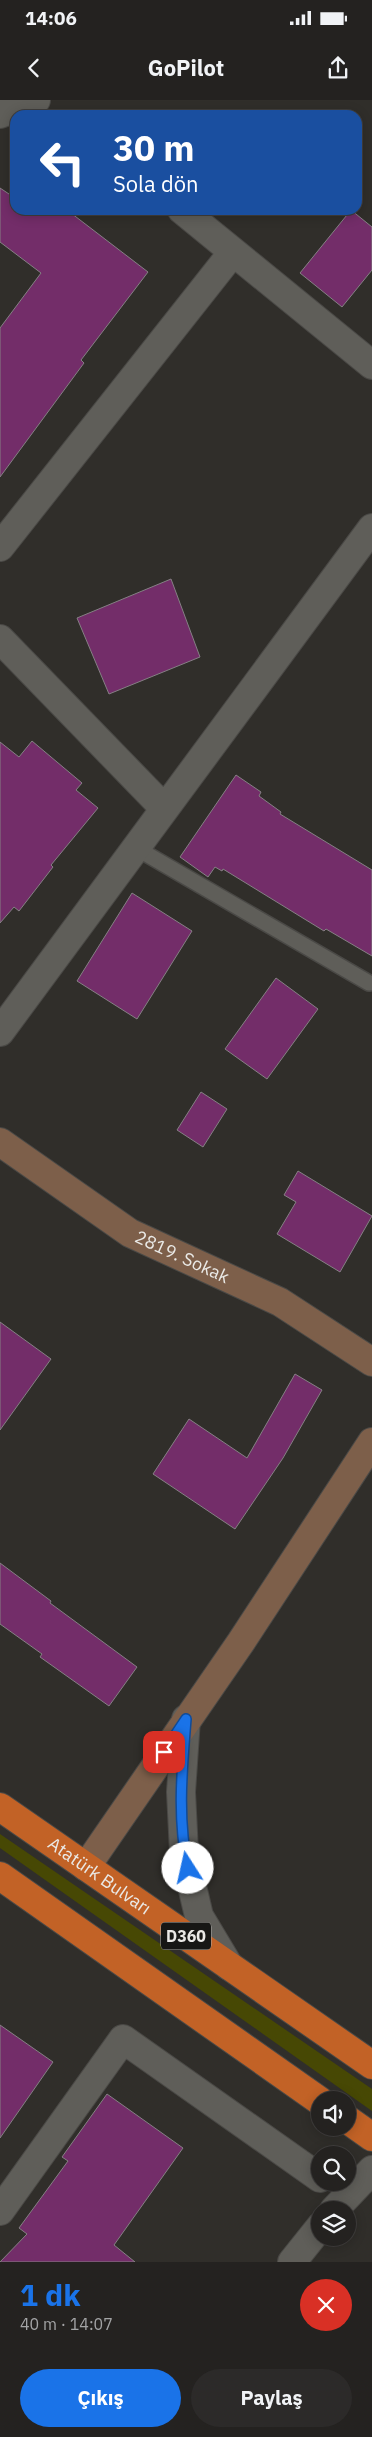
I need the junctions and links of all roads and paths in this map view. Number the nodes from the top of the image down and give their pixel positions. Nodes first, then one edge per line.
1 (38, 106) edge
2 (19, 110) edge
3 (188, 215) edge
4 (233, 252) junction
5 (372, 366) edge
6 (372, 528) edge
7 (0, 547) edge
8 (0, 640) edge
9 (164, 808) junction
10 (136, 848) junction
11 (369, 983) dead end
12 (0, 1032) edge
13 (0, 1142) edge
14 (372, 1362) edge
15 (372, 1442) edge
16 (186, 1719) junction
17 (0, 1807) edge
18 (86, 1867) junction
19 (0, 1876) edge
20 (229, 1966) junction
21 (372, 2065) edge
22 (311, 2095) edge
23 (356, 2126) edge
24 (372, 2137) edge
25 (372, 2170) edge
26 (311, 2172) edge
27 (335, 2196) edge
28 (0, 2211) edge
29 (311, 2238) edge
30 (292, 2262) edge

1 - 2 street
3 - 4 street
4 - 5 street
4 - 7 street
6 - 9 street
8 - 9 street
9 - 10 street
10 - 11 lane
10 - 12 street
13 - 14 street, 2819. Sokak
15 - 16 street
16 - 18 street
16 - 20 street
17 - 18 highway, Atatürk Bulvarı / D360
18 - 20 highway, Atatürk Bulvarı / D360
19 - 22 highway
20 - 21 highway, Atatürk Bulvarı / D360
23 - 24 highway
25 - 27 street
26 - 28 street
29 - 30 street

